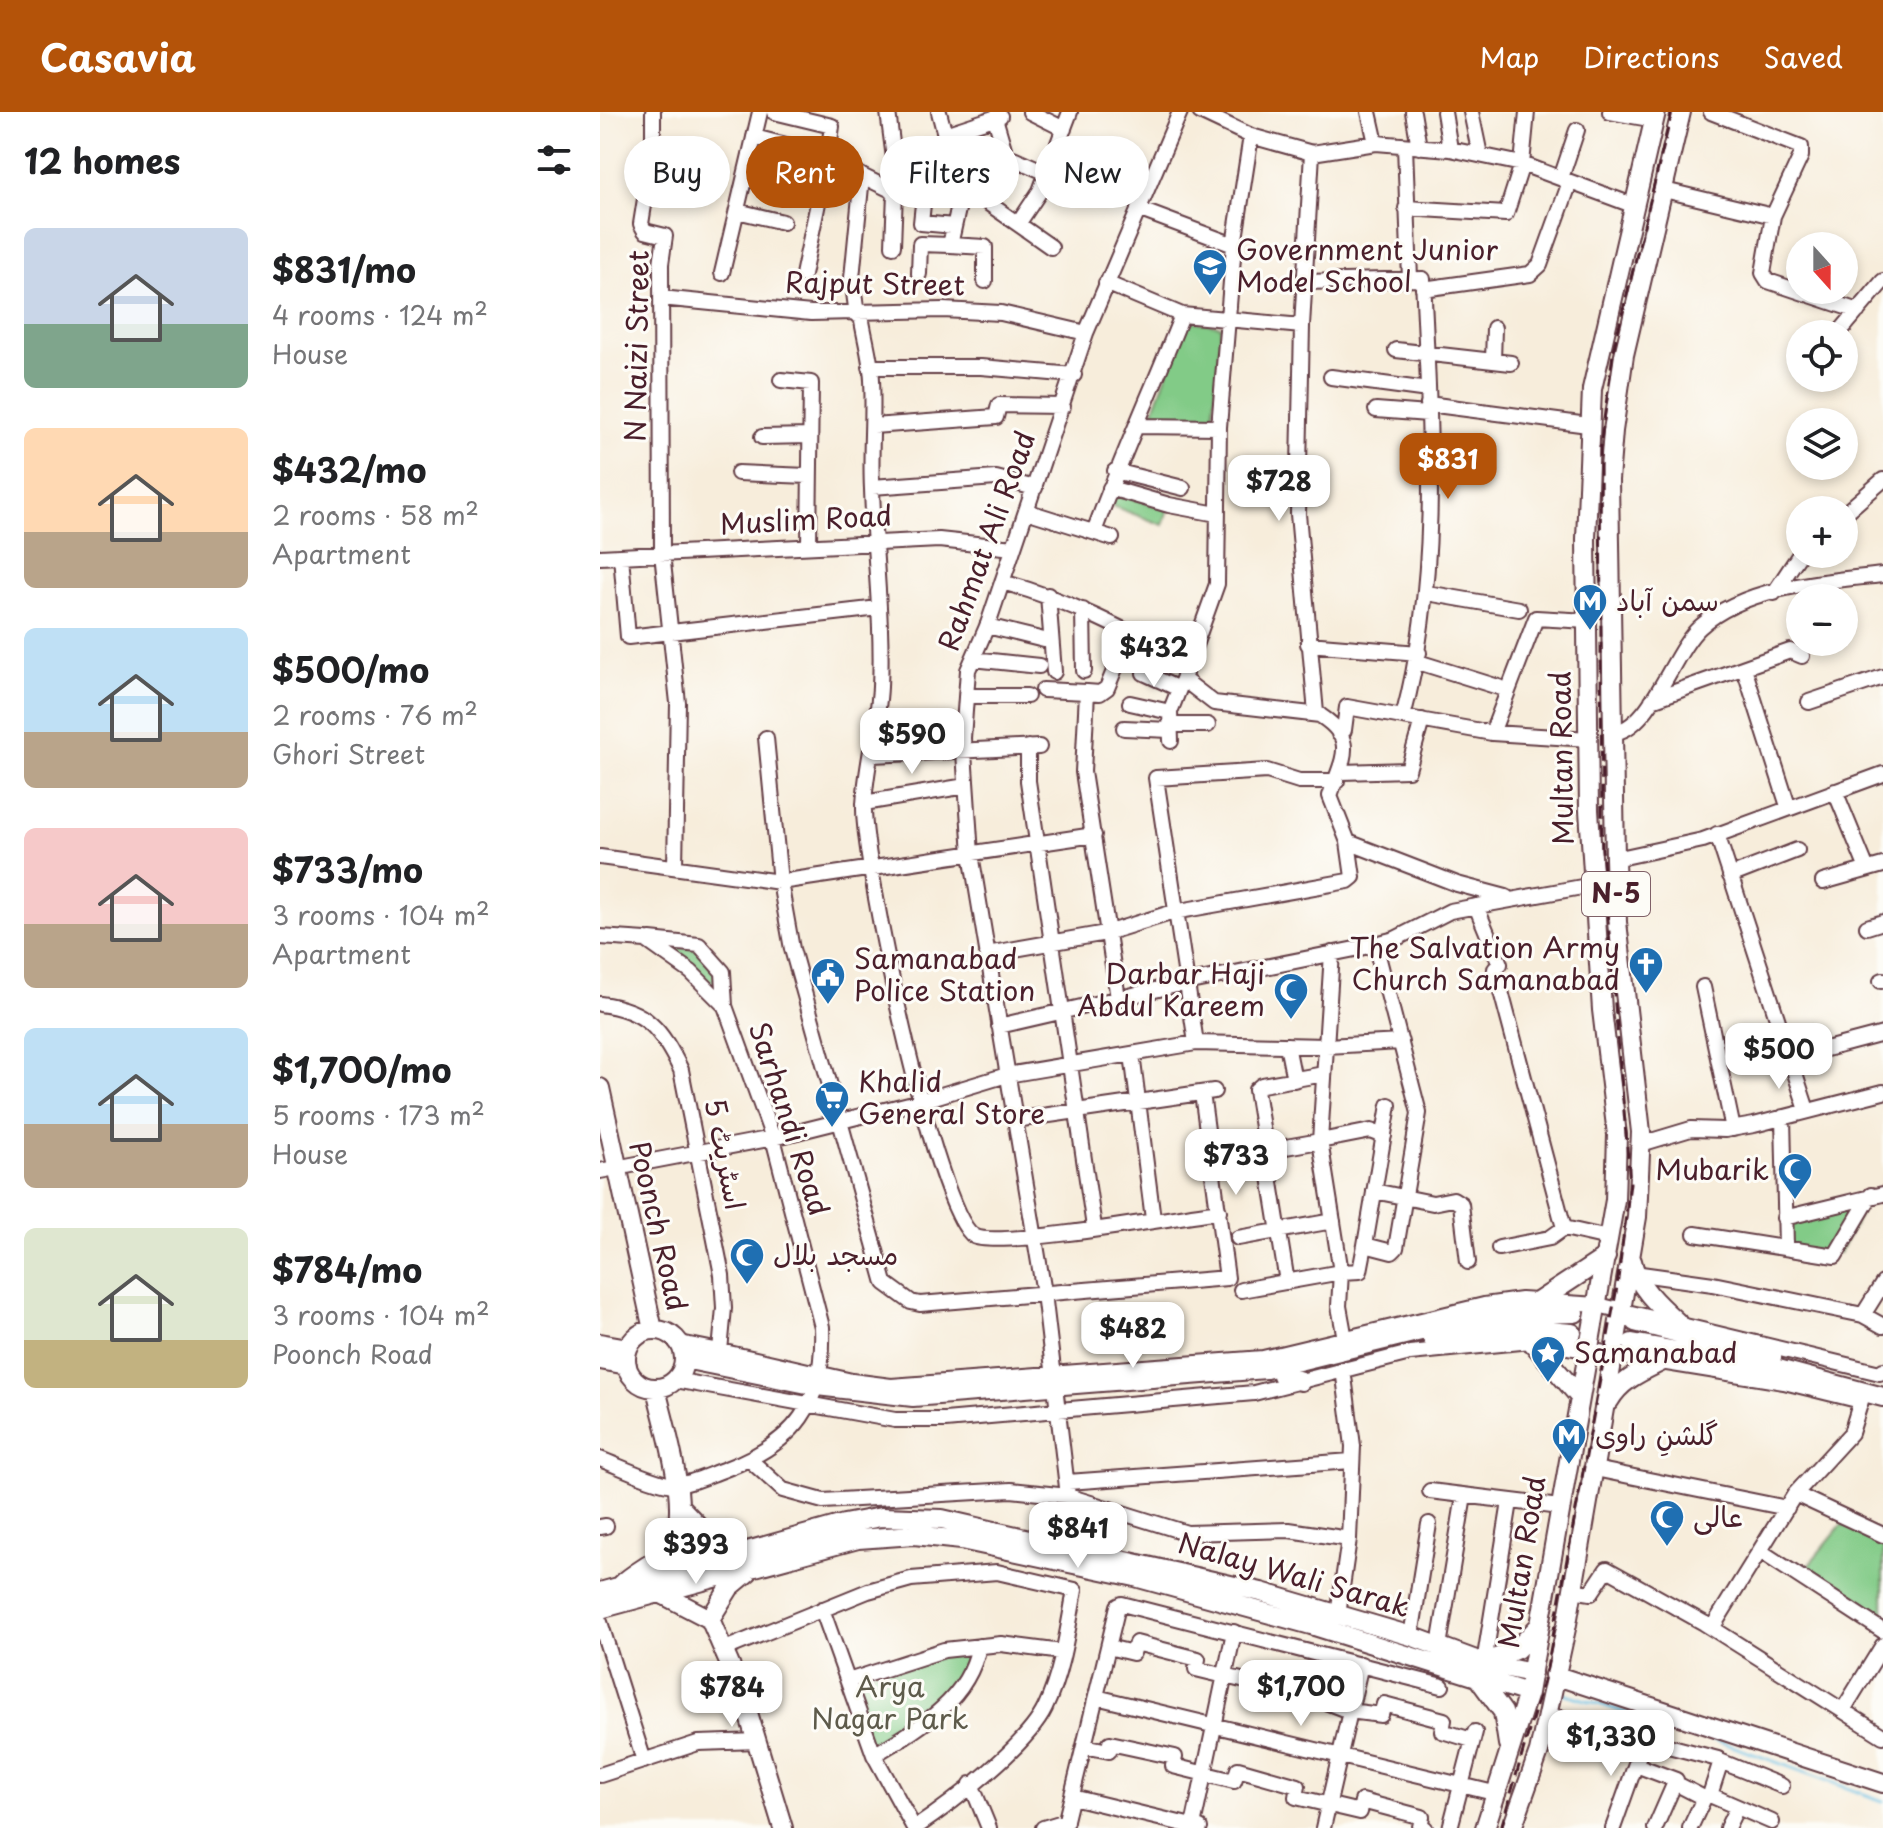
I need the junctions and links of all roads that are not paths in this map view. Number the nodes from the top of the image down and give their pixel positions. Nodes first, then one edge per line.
1 (653, 112) edge
2 (760, 112) edge
3 (774, 112) edge
4 (888, 112) edge
5 (939, 112) edge
6 (1030, 112) edge
7 (1070, 112) edge
8 (1180, 112) edge
9 (1200, 112) edge
10 (1369, 112) edge
11 (1413, 112) edge
12 (1444, 112) edge
13 (1471, 112) edge
14 (1527, 112) edge
15 (1610, 112) edge
16 (1681, 112) edge
17 (1711, 112) edge
18 (1656, 116) edge
19 (1064, 129) junction
20 (1577, 130) dead end
21 (945, 134) joint
22 (754, 136) edge
23 (831, 136) edge
24 (891, 136) edge
25 (1061, 136) edge
26 (1251, 136) junction
27 (1376, 143) junction
28 (1412, 147) junction
29 (1450, 149) junction
30 (1312, 153) junction
31 (1480, 155) junction
32 (1522, 164) junction
33 (1035, 169) edge
34 (746, 173) edge
35 (864, 177) edge
36 (745, 178) joint
37 (1566, 180) junction
38 (1664, 190) junction
39 (1035, 198) edge
40 (1635, 206) junction
41 (817, 208) edge
42 (859, 208) edge
43 (923, 208) edge
44 (958, 208) edge
45 (995, 208) edge
46 (1406, 208) junction
47 (1138, 209) junction
48 (737, 211) junction
49 (1773, 216) junction
50 (783, 222) dead end
51 (1018, 224) junction
52 (954, 226) junction
53 (950, 245) junction
54 (1234, 245) junction
55 (893, 246) dead end
56 (1051, 247) dead end
57 (722, 273) dead end
58 (919, 274) dead end
59 (803, 275) dead end
60 (1410, 279) junction
61 (985, 281) dead end
62 (1883, 281) edge
63 (1305, 282) junction
64 (1106, 283) junction
65 (1423, 289) junction
66 (661, 298) junction
67 (1610, 309) junction
68 (1858, 311) junction
69 (1633, 314) junction
70 (859, 315) junction
71 (1182, 315) junction
72 (1227, 319) junction
73 (1850, 320) edge
74 (1302, 326) junction
75 (1494, 328) dead end
76 (1086, 333) junction
77 (1396, 350) dead end
78 (1426, 353) junction
79 (1493, 361) junction
80 (1511, 363) dead end
81 (870, 367) junction
82 (1074, 375) junction
83 (1331, 377) dead end
84 (781, 380) dead end
85 (1428, 403) junction
86 (1063, 406) junction
87 (1376, 410) dead end
88 (1588, 425) junction
89 (873, 426) junction
90 (1138, 426) junction
91 (1219, 427) junction
92 (810, 436) junction
93 (762, 437) dead end
94 (1115, 471) junction
95 (738, 473) dead end
96 (808, 476) junction
97 (1883, 480) edge
98 (872, 487) junction
99 (1035, 488) junction
100 (1110, 488) junction
101 (1183, 488) dead end
102 (1858, 502) edge
103 (1026, 511) junction
104 (1217, 514) junction
105 (1094, 532) junction
106 (1112, 538) dead end
107 (875, 543) junction
108 (809, 546) junction
109 (1013, 548) junction
110 (662, 553) junction
111 (621, 556) junction
112 (600, 557) edge
113 (1791, 568) edge
114 (1883, 575) edge
115 (1002, 582) junction
116 (1427, 593) junction
117 (1774, 593) junction
118 (1048, 595) junction
119 (879, 608) junction
120 (1519, 609) dead end
121 (1083, 610) junction
122 (1588, 621) junction
123 (987, 626) junction
124 (670, 631) junction
125 (1130, 632) junction
126 (1044, 640) dead end
127 (1308, 644) junction
128 (1786, 652) edge
129 (1419, 658) junction
130 (973, 659) junction
131 (1039, 666) dead end
132 (1744, 668) junction
133 (1084, 671) dead end
134 (1054, 672) dead end
135 (1144, 673) dead end
136 (1883, 677) edge
137 (1184, 678) junction
138 (1043, 690) dead end
139 (1508, 690) junction
140 (1087, 692) junction
141 (966, 696) junction
142 (1027, 696) dead end
143 (1652, 700) junction
144 (1809, 702) dead end
145 (1130, 703) dead end
146 (1320, 715) junction
147 (1403, 717) junction
148 (1422, 720) junction
149 (1208, 725) dead end
150 (1170, 727) junction
151 (1124, 728) dead end
152 (1492, 733) junction
153 (1611, 733) junction
154 (1339, 734) junction
155 (766, 738) dead end
156 (1590, 739) junction
157 (964, 749) junction
158 (872, 755) junction
159 (1883, 775) edge
160 (1339, 776) junction
161 (966, 786) junction
162 (1835, 791) junction
163 (864, 803) junction
164 (1788, 806) junction
165 (1717, 834) junction
166 (1094, 835) junction
167 (1348, 842) junction
168 (1038, 845) junction
169 (1797, 850) dead end
170 (971, 854) junction
171 (600, 857) edge
172 (1615, 859) junction
173 (1883, 865) edge
174 (675, 866) junction
175 (870, 869) junction
176 (1867, 869) junction
177 (1730, 876) junction
178 (780, 882) junction
179 (1823, 882) dead end
180 (1593, 885) junction
181 (1513, 898) junction
182 (1476, 906) junction
183 (1174, 912) junction
184 (1883, 922) edge
185 (1867, 927) dead end
186 (1109, 932) junction
187 (600, 937) edge
188 (646, 940) junction
189 (1054, 942) junction
190 (1375, 944) junction
191 (1332, 953) junction
192 (987, 954) junction
193 (1185, 983) junction
194 (1703, 987) dead end
195 (1118, 998) junction
196 (600, 1004) edge
197 (725, 1006) junction
198 (1064, 1011) junction
199 (999, 1026) junction
200 (1883, 1034) edge
201 (1401, 1042) junction
202 (1196, 1043) junction
203 (1287, 1045) junction
204 (1326, 1046) junction
205 (1132, 1054) junction
206 (1788, 1059) junction
207 (1073, 1064) junction
208 (1324, 1074) junction
209 (1007, 1075) junction
210 (1294, 1080) junction
211 (600, 1088) edge
212 (1883, 1092) edge
213 (921, 1101) junction
214 (1138, 1103) junction
215 (1389, 1105) dead end
216 (1807, 1110) junction
217 (1080, 1111) junction
218 (1783, 1117) junction
219 (1015, 1120) junction
220 (838, 1122) junction
221 (1733, 1129) junction
222 (1384, 1136) junction
223 (773, 1138) junction
224 (1320, 1141) junction
225 (1641, 1144) junction
226 (1265, 1150) junction
227 (699, 1152) junction
228 (1212, 1160) junction
229 (608, 1170) edge
230 (1374, 1191) junction
231 (1877, 1194) edge
232 (1405, 1196) junction
233 (1219, 1211) junction
234 (1784, 1218) junction
235 (1153, 1219) junction
236 (1333, 1221) junction
237 (1094, 1227) junction
238 (1564, 1228) junction
239 (1278, 1230) junction
240 (1695, 1234) dead end
241 (1034, 1236) junction
242 (1238, 1238) dead end
243 (1608, 1238) junction
244 (1365, 1245) junction
245 (1786, 1247) junction
246 (1499, 1248) dead end
247 (1606, 1257) junction
248 (1468, 1262) dead end
249 (1633, 1266) junction
250 (1341, 1272) junction
251 (1287, 1282) junction
252 (1883, 1283) edge
253 (1241, 1290) dead end
254 (1044, 1293) junction
255 (1539, 1301) junction
256 (1598, 1305) junction
257 (1575, 1313) dead end
258 (1863, 1315) junction
259 (1628, 1316) junction
260 (1677, 1322) junction
261 (1883, 1326) edge
262 (653, 1330) junction
263 (1572, 1333) dead end
264 (1345, 1339) junction
265 (1531, 1341) junction
266 (600, 1343) edge
267 (1632, 1343) dead end
268 (1589, 1349) junction
269 (720, 1351) junction
270 (1614, 1353) junction
271 (627, 1356) junction
272 (600, 1360) edge
273 (1663, 1361) junction
274 (680, 1363) junction
275 (1289, 1363) junction
276 (1343, 1369) junction
277 (1882, 1376) edge
278 (1301, 1381) junction
279 (656, 1388) junction
280 (815, 1390) junction
281 (1058, 1392) junction
282 (1578, 1395) junction
283 (1883, 1397) edge
284 (1861, 1401) junction
285 (1605, 1407) junction
286 (1883, 1408) edge
287 (600, 1459) edge
288 (750, 1460) junction
289 (1351, 1461) junction
290 (1595, 1469) junction
291 (676, 1485) junction
292 (1068, 1489) junction
293 (1430, 1491) dead end
294 (1795, 1494) junction
295 (1464, 1496) junction
296 (1510, 1502) junction
297 (1560, 1507) junction
298 (1787, 1508) junction
299 (682, 1509) junction
300 (1429, 1524) dead end
301 (1883, 1535) edge
302 (1349, 1539) junction
303 (1760, 1551) junction
304 (742, 1553) junction
305 (759, 1567) junction
306 (1153, 1573) junction
307 (609, 1590) edge
308 (1572, 1590) junction
309 (660, 1593) junction
310 (600, 1609) edge
311 (822, 1609) junction
312 (1338, 1615) junction
313 (710, 1619) junction
314 (600, 1622) edge
315 (1539, 1626) junction
316 (1712, 1628) junction
317 (1883, 1631) edge
318 (1234, 1632) junction
319 (1411, 1636) junction
320 (1883, 1645) edge
321 (979, 1646) junction
322 (1439, 1646) junction
323 (1108, 1647) junction
324 (725, 1649) junction
325 (1062, 1652) junction
326 (1361, 1664) junction
327 (1481, 1670) junction
328 (1532, 1673) junction
329 (1554, 1675) junction
330 (1225, 1677) junction
331 (848, 1681) junction
332 (1442, 1686) dead end
333 (1528, 1693) junction
334 (1096, 1697) junction
335 (1843, 1710) junction
336 (1349, 1711) junction
337 (1546, 1714) junction
338 (1214, 1726) junction
339 (1883, 1736) edge
340 (758, 1741) junction
341 (1644, 1741) junction
342 (1084, 1746) junction
343 (874, 1755) junction
344 (1341, 1757) junction
345 (1508, 1758) junction
346 (644, 1761) junction
347 (1720, 1761) junction
348 (1636, 1765) junction
349 (1204, 1774) junction
350 (600, 1775) edge
351 (1675, 1783) junction
352 (1883, 1783) edge
353 (971, 1784) junction
354 (1461, 1786) junction
355 (1782, 1786) dead end
356 (1498, 1794) junction
357 (1707, 1796) junction
358 (1072, 1797) junction
359 (1329, 1806) junction
360 (1737, 1807) junction
361 (1772, 1822) dead end
362 (1065, 1824) edge
363 (1169, 1824) edge
364 (1197, 1827) edge
365 (783, 1828) edge
366 (915, 1828) edge
367 (989, 1828) edge
368 (1043, 1828) edge
369 (1323, 1828) edge
370 (1425, 1828) edge
371 (1450, 1828) edge
372 (1485, 1828) edge
373 (1512, 1828) edge
374 (1613, 1828) edge
375 (1655, 1828) edge
376 (1690, 1828) edge
377 (1727, 1828) edge

1 - 66 street, N Naizi Street
2 - 22 street
3 - 23 street
4 - 24 street
5 - 21 street
6 - 19 street
7 - 19 street
8 - 47 street, Rahmat Ali Road
9 - 26 street
10 - 27 street
11 - 28 street
12 - 29 street
13 - 31 street
14 - 32 street
15 - 18 street
16 - 38 main road, Multan Road / N-5
17 - 49 street
18 - 40 main road, Multan Road / N-5
19 - 25 street
20 - 37 street
21 - 33 street
26 - 30 street
26 - 54 street
27 - 28 street
27 - 30 street
28 - 29 street
28 - 46 street
29 - 31 street
30 - 63 street
31 - 32 street
32 - 37 street
32 - 46 street
34 - 36 street
35 - 55 street
36 - 48 street
37 - 40 street
37 - 65 street
38 - 49 street
38 - 69 main road, Multan Road / N-5
39 - 51 street
40 - 67 main road, Multan Road / N-5
41 - 59 street
42 - 70 street
43 - 52 street
44 - 52 street
45 - 51 street
46 - 60 street
47 - 54 street
47 - 64 street, Rahmat Ali Road
48 - 50 street
48 - 57 street
49 - 68 street
51 - 56 street
52 - 53 street
53 - 58 street
53 - 61 street
54 - 72 street
60 - 63 street
60 - 65 street
62 - 68 street
63 - 74 street
64 - 71 street
64 - 76 street, Rahmat Ali Road
65 - 78 street
66 - 70 street, Rajput Street
66 - 110 street, N Naizi Street
67 - 69 main road
67 - 88 main road, Multan Road / N-5
68 - 73 street
69 - 153 main road, Multan Road / N-5
70 - 76 street, Rajput Street
70 - 81 street
71 - 72 street
71 - 90 street
72 - 74 street
72 - 91 street
74 - 127 street
75 - 79 street
76 - 82 street, Rahmat Ali Road
77 - 78 street
78 - 79 street
78 - 85 street
79 - 80 street
81 - 82 street
81 - 89 street
82 - 86 street, Rahmat Ali Road
83 - 85 street
84 - 92 street
85 - 87 street
85 - 88 street
85 - 116 street
86 - 89 street
86 - 99 street, Rahmat Ali Road
88 - 122 main road, Multan Road / N-5
89 - 98 street
90 - 91 street
90 - 94 street
91 - 104 street
92 - 93 street
92 - 96 street
94 - 100 street
94 - 101 street
95 - 96 street
96 - 108 street
97 - 102 street
98 - 99 street
98 - 107 street
99 - 103 street, Rahmat Ali Road
100 - 104 street
100 - 105 street
103 - 105 street
103 - 109 street, Rahmat Ali Road
104 - 137 street
105 - 106 street
107 - 108 street, Muslim Road
107 - 109 street, Muslim Road
107 - 119 street
108 - 110 street, Muslim Road
109 - 115 street, Rahmat Ali Road
110 - 111 street, Muslim Road
110 - 124 street, N Naizi Street
111 - 112 street, Muslim Road
111 - 124 street
113 - 117 street
114 - 117 street
115 - 118 street
115 - 123 street, Rahmat Ali Road
116 - 120 street
116 - 129 street
117 - 143 street
118 - 121 street
118 - 134 street
119 - 124 street
119 - 158 street
121 - 125 street
121 - 133 street
122 - 139 street
122 - 156 main road, Multan Road / N-5
123 - 126 street
123 - 130 street, Rahmat Ali Road
124 - 174 street, N Naizi Street
125 - 137 street
125 - 140 street
127 - 129 street
127 - 146 street
128 - 132 street
129 - 139 street
129 - 147 street
130 - 131 street
130 - 141 street, Rahmat Ali Road
132 - 143 street
132 - 164 street
135 - 137 street
136 - 144 street
137 - 146 street
137 - 150 street
138 - 140 street
139 - 152 street
140 - 166 street
141 - 142 street
141 - 157 street, Rahmat Ali Road
143 - 153 street
145 - 150 street
146 - 154 street
147 - 148 street
147 - 154 street
148 - 152 street
148 - 160 street
149 - 150 street
150 - 151 street
152 - 156 street
153 - 172 main road, Multan Road / N-5
154 - 160 street
155 - 178 street
156 - 180 main road, Multan Road / N-5
157 - 158 street
157 - 161 street, Rahmat Ali Road
157 - 168 street
158 - 163 street
159 - 162 street
160 - 167 street
160 - 183 street
161 - 163 street
161 - 170 street, Rahmat Ali Road
162 - 164 street
162 - 176 street
163 - 175 street
164 - 165 street
165 - 172 street
165 - 177 street
166 - 168 street
166 - 186 street
167 - 181 street
167 - 183 street
168 - 170 street
168 - 189 street
169 - 177 street
170 - 175 street
170 - 192 street, Rahmat Ali Road
171 - 174 street
172 - 225 main road, Multan Road / N-5
173 - 176 street
174 - 178 street
175 - 178 street
175 - 213 street
176 - 179 street
177 - 206 street
178 - 220 street
180 - 181 street
180 - 243 main road, Multan Road / N-5
181 - 182 street
182 - 190 street
182 - 238 street
183 - 186 street
183 - 193 street
184 - 185 street
186 - 189 street
186 - 195 street
187 - 188 street
188 - 197 street, Sarhandi Road
188 - 197 street
189 - 192 street
189 - 198 street
190 - 191 street
190 - 201 street
191 - 193 street
191 - 204 street
192 - 199 street, Rahmat Ali Road
193 - 195 street
193 - 202 street
194 - 221 street
195 - 198 street
196 - 227 street, اسٹریٹ 5
197 - 223 street, Sarhandi Road
198 - 199 street
198 - 207 street
199 - 209 street, Rahmat Ali Road
200 - 206 street
201 - 204 street
201 - 232 street
202 - 203 street
202 - 205 street
203 - 204 street
203 - 210 street
204 - 208 street
205 - 207 street
205 - 214 street
206 - 216 street
207 - 209 street
207 - 217 street
208 - 210 street
208 - 224 street
209 - 213 street
209 - 219 street, Rahmat Ali Road
210 - 226 street
211 - 229 main road, Poonch Road
212 - 216 street
213 - 220 street
213 - 241 street
214 - 217 street
214 - 228 street
214 - 235 street
215 - 222 street
216 - 218 street
217 - 219 street
217 - 237 street
218 - 221 street
218 - 234 street
219 - 241 street, Rahmat Ali Road
220 - 223 street
220 - 254 street
221 - 225 street
222 - 224 street
222 - 230 street
223 - 227 street
223 - 280 street, Sarhandi Road
224 - 226 street
224 - 236 street
225 - 249 main road, Multan Road / N-5
226 - 228 street
226 - 239 street
227 - 229 street
227 - 269 street, اسٹریٹ 5
228 - 233 street
229 - 262 main road, Poonch Road
230 - 232 street
230 - 244 street
231 - 234 street
231 - 245 street
232 - 244 street
232 - 248 street
233 - 235 street
233 - 254 street
234 - 245 street
235 - 237 street
236 - 239 street
236 - 250 street
237 - 241 street
238 - 243 street
238 - 246 street
239 - 242 street
239 - 251 street
240 - 245 street
241 - 254 street, Rahmat Ali Road
243 - 247 main road, Multan Road / N-5
244 - 250 street
247 - 255 main road
247 - 256 main road, Multan Road / N-5
249 - 258 street
249 - 259 main road, Multan Road / N-5
249 - 260 main road
250 - 251 street
250 - 264 street
251 - 253 street
252 - 258 street
254 - 281 street, Rahmat Ali Road
255 - 256 street
255 - 264 street
256 - 259 street
256 - 268 main road, Multan Road / N-5
257 - 275 main road
258 - 261 street
259 - 260 street
259 - 270 main road, Multan Road / N-5
259 - 277 main road
260 - 277 street
262 - 271 main road
262 - 274 main road
263 - 275 main road
264 - 275 street
265 - 268 street
265 - 276 street
265 - 282 main road
266 - 271 main road
267 - 283 main road
268 - 270 street
268 - 282 main road, Multan Road / N-5
269 - 274 street
269 - 280 street
270 - 273 street
270 - 285 main road, Multan Road / N-5
271 - 272 main road
271 - 279 main road
273 - 284 street
273 - 285 main road
274 - 279 main road
274 - 280 main road
275 - 278 main road
275 - 281 main road
276 - 278 street
276 - 289 street
278 - 281 street
279 - 291 main road
280 - 281 main road
280 - 288 street
281 - 292 street, Rahmat Ali Road
282 - 297 main road, Multan Road / N-5
284 - 286 main road
284 - 294 street
285 - 290 main road, Multan Road / N-5
287 - 291 street
288 - 291 street
288 - 292 street
289 - 292 street
289 - 302 street
290 - 298 street
290 - 308 main road, Multan Road / N-5
291 - 299 main road
292 - 302 street
293 - 295 street
294 - 298 street
294 - 301 street
295 - 296 street
295 - 322 street
296 - 297 street
296 - 327 street
297 - 315 main road, Multan Road / N-5
298 - 303 street
299 - 304 main road
299 - 307 main road
300 - 319 street
302 - 312 street
303 - 316 street
303 - 317 street
304 - 306 main road, Nalay Wali Sarak
304 - 307 main road, Nalay Wali Sarak
305 - 306 main road, Nalay Wali Sarak
305 - 309 main road, Nalay Wali Sarak
305 - 313 main road
306 - 312 main road, Nalay Wali Sarak
306 - 327 main road, Nalay Wali Sarak
308 - 316 street
308 - 329 main road, Multan Road / N-5
309 - 310 main road, Nalay Wali Sarak
309 - 313 main road
311 - 324 street
311 - 325 street
311 - 331 street
312 - 319 main road, Nalay Wali Sarak
313 - 324 main road
314 - 346 street
315 - 327 main road
315 - 328 main road, Multan Road / N-5
316 - 335 street
318 - 323 street
318 - 326 street
318 - 330 street
319 - 322 main road, Nalay Wali Sarak
320 - 335 street
321 - 325 street
321 - 331 street
321 - 343 street
322 - 327 main road, Nalay Wali Sarak
323 - 330 street
323 - 334 street
324 - 340 main road
325 - 353 street
326 - 332 street
326 - 336 street
327 - 328 main road, Nalay Wali Sarak
327 - 333 main road, Nalay Wali Sarak
327 - 345 main road
328 - 333 main road, Multan Road / N-5
329 - 337 main road, Multan Road / N-5
329 - 352 main road
330 - 336 street
330 - 338 street
331 - 343 street
333 - 345 main road, Multan Road / N-5
334 - 338 street
334 - 342 street
335 - 339 street
336 - 344 street
336 - 354 street
337 - 341 street
337 - 373 main road, Multan Road / N-5
338 - 344 street
338 - 349 street
340 - 346 street
340 - 365 main road
341 - 347 street
341 - 348 street
342 - 349 street
342 - 358 street
343 - 366 street
344 - 354 street
344 - 359 street
345 - 356 main road, Multan Road / N-5
346 - 350 street
347 - 355 street
347 - 357 street
348 - 351 street
348 - 374 street
349 - 359 street
349 - 364 street
351 - 357 street
351 - 375 street
353 - 366 street
353 - 367 street
354 - 356 street
354 - 371 street
356 - 372 main road, Multan Road / N-5
357 - 360 street
357 - 376 street
358 - 362 street
358 - 363 street
359 - 369 street
359 - 370 street
360 - 361 street
360 - 377 street
362 - 368 street
363 - 364 street

